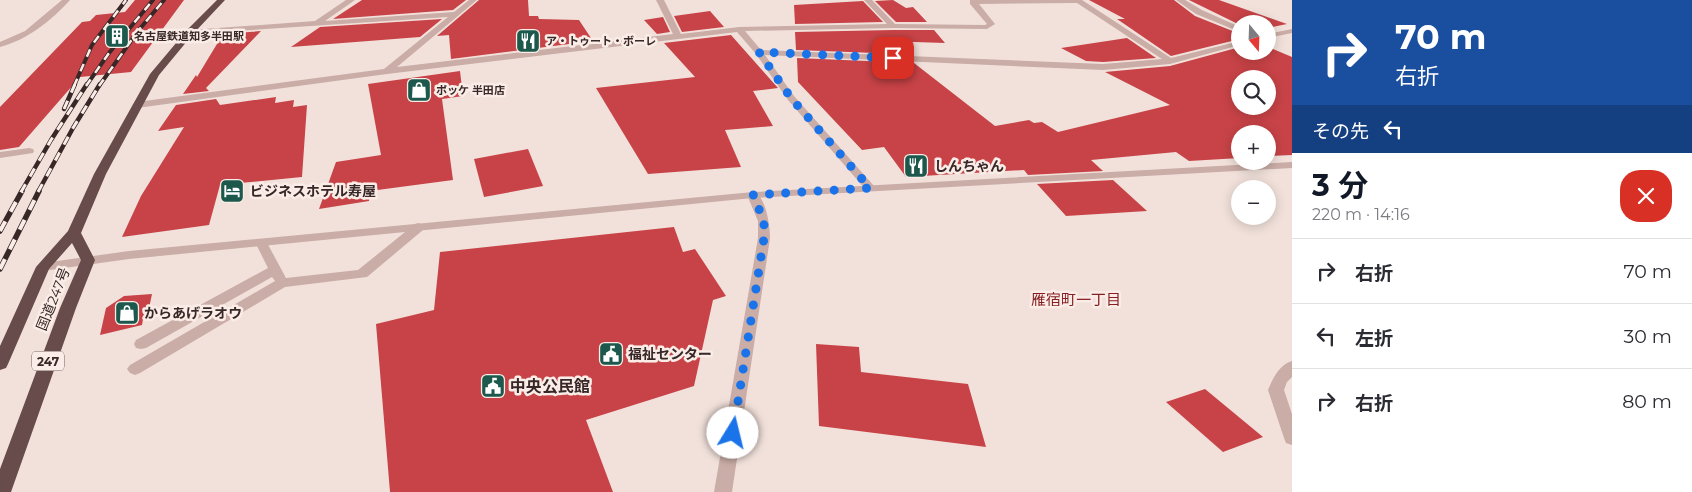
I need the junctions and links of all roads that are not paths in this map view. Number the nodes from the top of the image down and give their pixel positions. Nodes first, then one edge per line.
1 (66, 0) edge
2 (221, 0) edge
3 (351, 0) edge
4 (473, 0) edge
5 (660, 0) edge
6 (868, 0) edge
7 (1077, 0) edge
8 (1180, 0) edge
9 (456, 14) junction
10 (315, 23) junction
11 (893, 26) junction
12 (1231, 26) edge
13 (739, 29) junction
14 (1292, 30) edge
15 (190, 32) junction
16 (1276, 34) edge
17 (678, 36) junction
18 (0, 45) edge
19 (1231, 45) edge
20 (759, 52) junction
21 (1170, 61) junction
22 (387, 71) junction
23 (137, 105) junction
24 (29, 151) dead end
25 (0, 155) edge
26 (1292, 165) edge
27 (870, 188) junction
28 (753, 195) junction
29 (419, 227) junction
30 (74, 233) junction
31 (261, 242) junction
32 (88, 260) junction
33 (43, 266) junction
34 (276, 269) junction
35 (282, 283) junction
36 (141, 344) dead end
37 (0, 364) edge
38 (1292, 367) edge
39 (135, 369) dead end
40 (1292, 438) edge
41 (1, 492) edge
42 (724, 492) edge

1 - 18 street
2 - 15 highway, 国道247号
3 - 10 street
4 - 9 street
5 - 17 street
6 - 11 street
7 - 11 street
7 - 21 street
8 - 12 street
9 - 10 street
9 - 22 street
10 - 15 street
11 - 13 street
13 - 17 street
13 - 20 street
14 - 16 street
15 - 23 highway, 国道247号
17 - 22 street
19 - 21 street
20 - 21 street
20 - 27 street
22 - 23 street
23 - 30 highway, 国道247号
24 - 25 street
26 - 27 street
27 - 28 street
28 - 29 street
28 - 42 street
29 - 31 street
29 - 35 street
30 - 32 highway, 国道247号
30 - 33 highway, 国道247号
31 - 32 street
31 - 34 street
32 - 33 street
32 - 41 highway, 国道247号 / 247
33 - 37 highway, 国道247号
34 - 35 street
34 - 36 street
35 - 39 street
38 - 40 street

